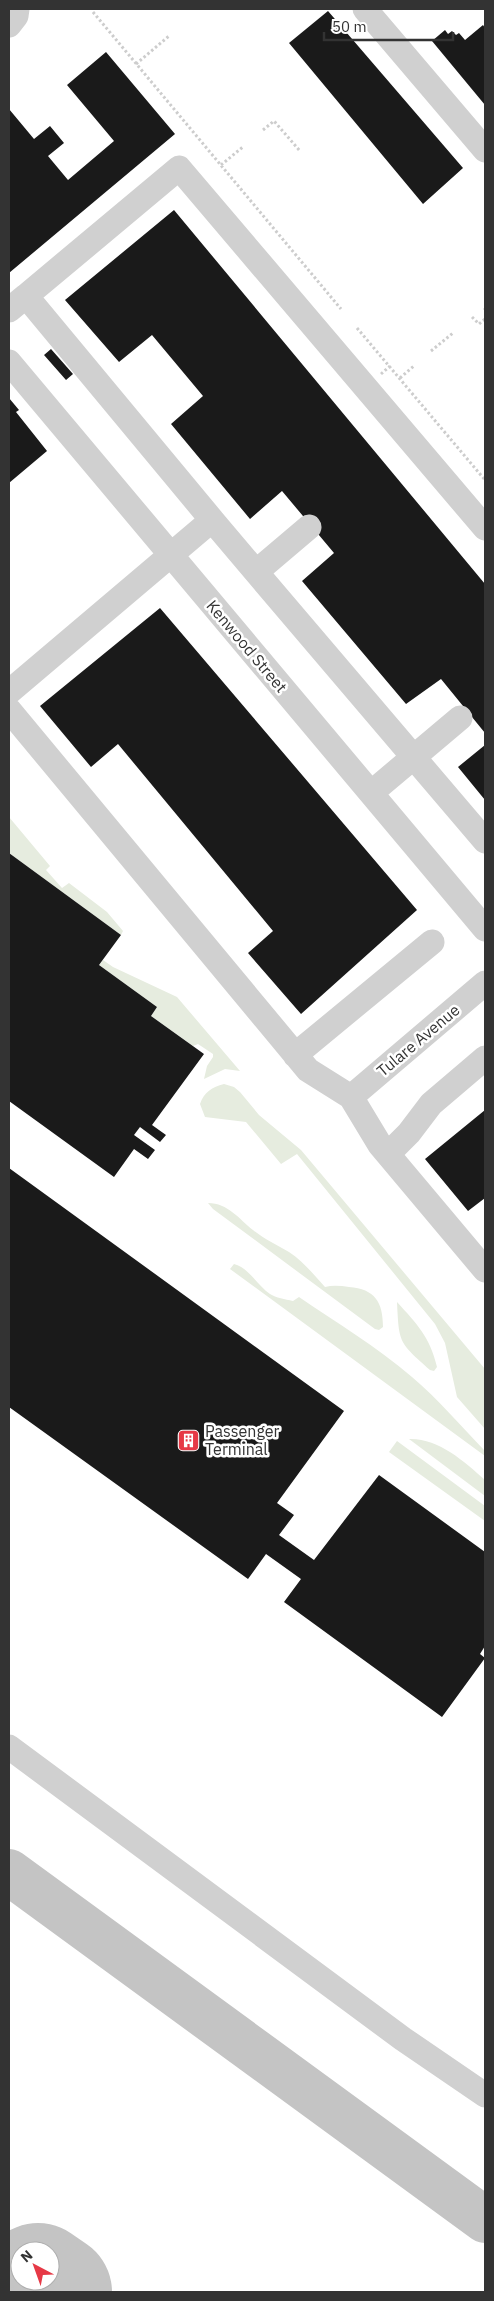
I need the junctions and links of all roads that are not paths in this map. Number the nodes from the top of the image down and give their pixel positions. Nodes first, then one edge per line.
1 (17, 9) edge
2 (365, 9) edge
3 (9, 25) edge
4 (485, 150) edge
5 (17, 303) edge
6 (9, 362) edge
7 (212, 520) junction
8 (309, 527) dead end
9 (485, 528) edge
10 (171, 555) junction
11 (256, 572) junction
12 (9, 692) edge
13 (9, 710) edge
14 (460, 718) dead end
15 (414, 757) junction
16 (371, 793) junction
17 (485, 841) edge
18 (485, 929) edge
19 (432, 942) dead end
20 (485, 983) edge
21 (295, 1055) junction
22 (485, 1058) edge
23 (351, 1097) junction
24 (388, 1154) junction
25 (485, 1270) edge
26 (9, 1747) edge
27 (485, 2095) edge

1 - 3 street
2 - 4 street
5 - 7 street
5 - 9 street
6 - 10 street, Kenwood Street
7 - 10 street
7 - 11 street
8 - 11 street
10 - 12 street
10 - 16 street, Kenwood Street
11 - 15 street
13 - 21 street
14 - 15 street
15 - 16 street
15 - 17 street
16 - 18 street, Kenwood Street
19 - 21 street
20 - 23 street, Tulare Avenue
21 - 23 street
22 - 24 street
23 - 24 street
24 - 25 street
26 - 27 street

